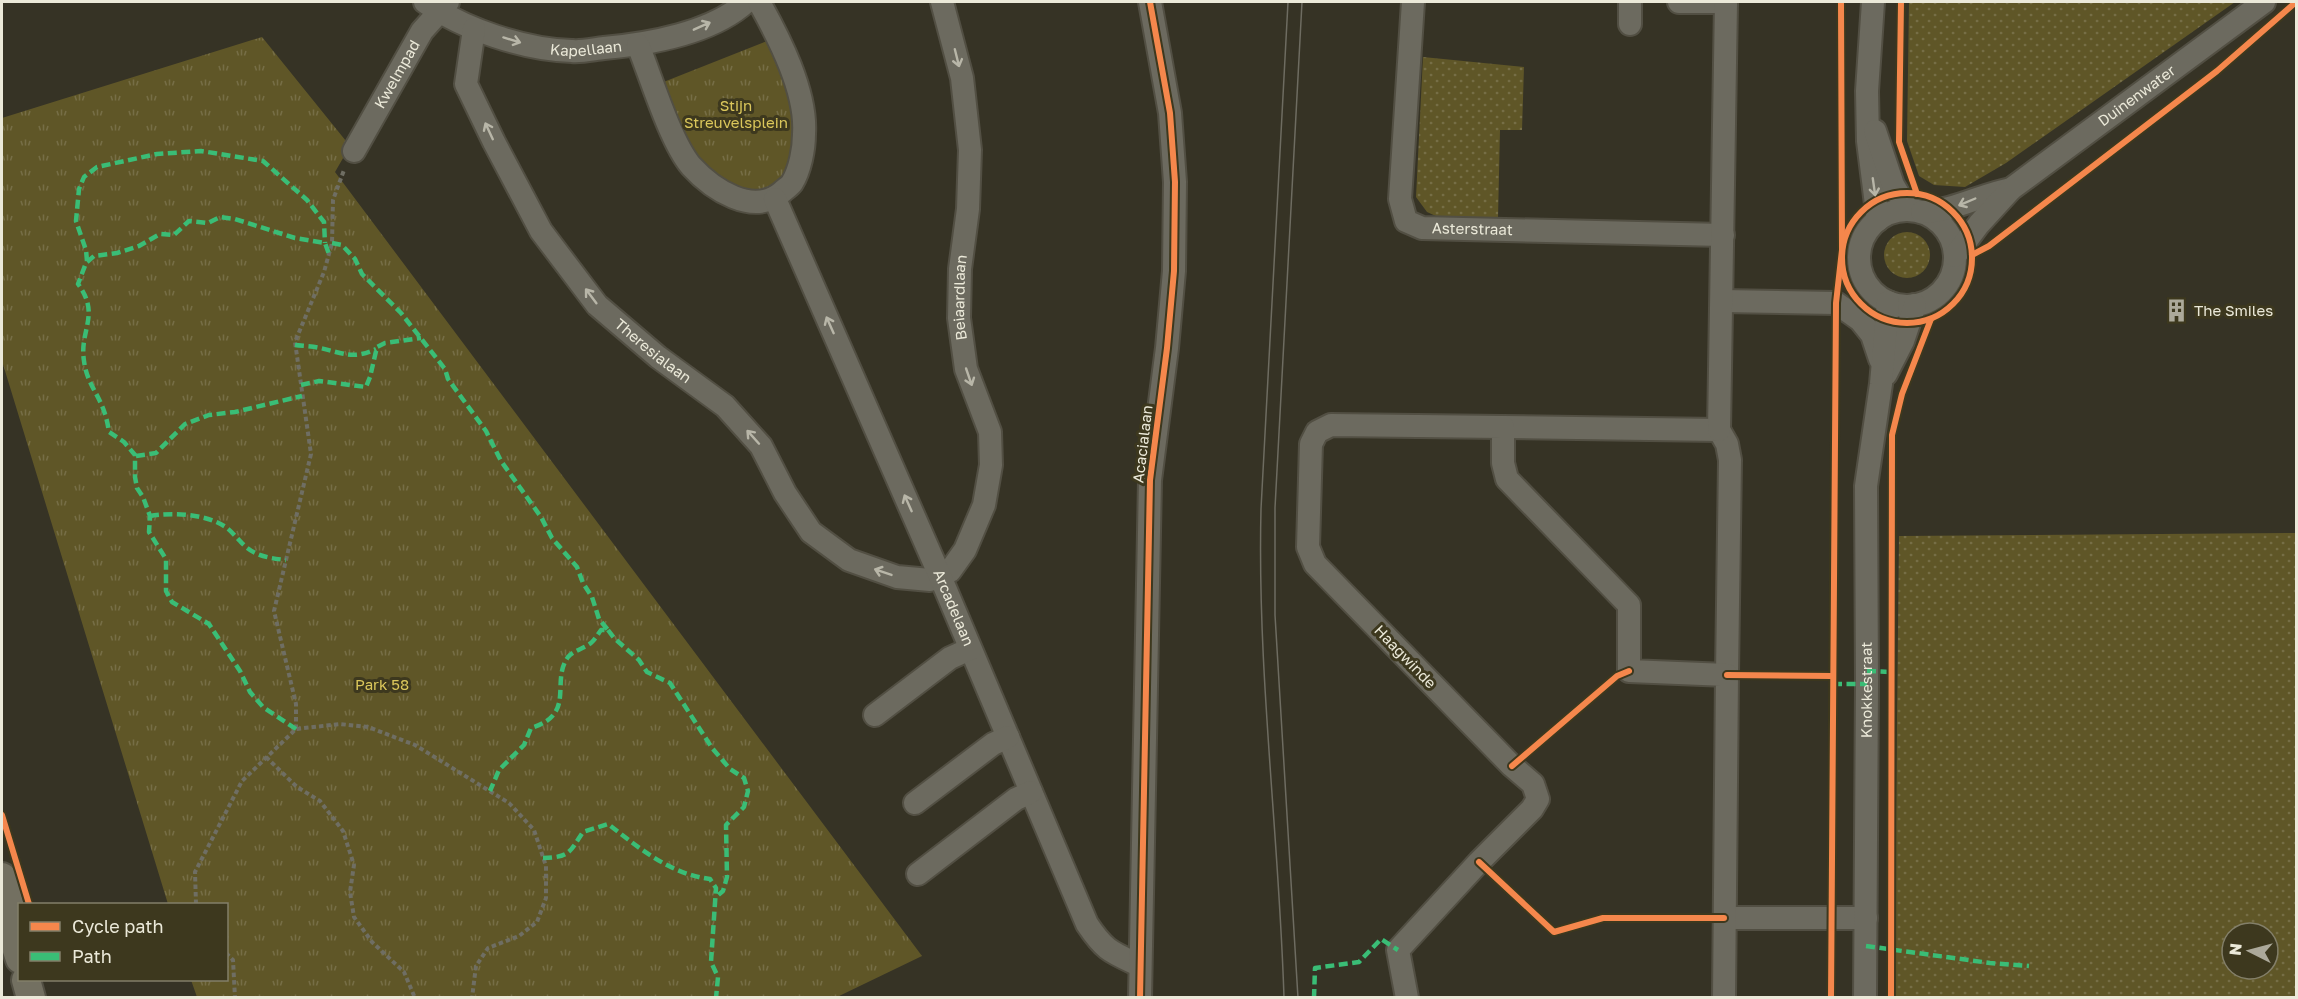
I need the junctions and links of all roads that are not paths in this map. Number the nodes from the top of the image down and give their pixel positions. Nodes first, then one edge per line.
1 (746, 2) edge
2 (759, 2) edge
3 (942, 2) edge
4 (1150, 2) edge
5 (1413, 2) edge
6 (1630, 2) edge
7 (1679, 2) edge
8 (1726, 2) edge
9 (1874, 2) edge
10 (2264, 2) edge
11 (437, 5) edge
12 (1630, 24) dead end
13 (474, 28) junction
14 (638, 45) junction
15 (1868, 112) junction
16 (354, 151) road end
17 (2011, 189) junction
18 (775, 199) junction
19 (1915, 211) junction
20 (1878, 220) junction
21 (1723, 235) junction
22 (1955, 256) junction
23 (1861, 271) junction
24 (1722, 301) junction
25 (1888, 302) junction
26 (1836, 303) junction
27 (1915, 305) junction
28 (1881, 384) junction
29 (1503, 428) junction
30 (1719, 430) junction
31 (940, 576) junction
32 (970, 650) junction
33 (1727, 675) junction
34 (875, 715) dead end
35 (1008, 736) junction
36 (1031, 792) junction
37 (915, 803) dead end
38 (918, 874) dead end
39 (2, 877) edge
40 (1724, 918) junction
41 (1866, 918) junction
42 (18, 953) edge
43 (1139, 964) junction
44 (26, 981) edge
45 (31, 998) edge
46 (1140, 998) edge
47 (1407, 998) edge
48 (1724, 998) edge
49 (1865, 998) edge

14 -> 1 street, Kapellaan
2 - 18 street
3 -> 31 street, Beiaardlaan
4 - 43 street, Acacialaan
5 - 21 street, Asterstraat
6 - 12 street
7 - 8 street
8 - 21 street
9 - 15 street
10 - 17 street, Duinenwater
11 - 13 street, Kapellaan
11 - 16 street, Kwelmpad
13 -> 14 street, Kapellaan
31 -> 13 street, Theresialaan
14 - 18 street
15 - 19 street
15 -> 20 street
17 -> 19 street, Duinenwater
17 - 22 street, Duinenwater
31 -> 18 street, Arcadelaan
19 - 20 street
19 - 22 street
20 - 23 street
21 - 24 street
22 - 27 street
23 - 25 street
23 - 26 street
24 - 26 street
24 - 30 street
25 - 27 street
25 - 28 street, Knokkestraat
26 - 28 street
27 - 28 street, Knokkestraat
28 - 41 street, Knokkestraat
29 - 30 street, Haagwinde
29 - 33 street
29 - 47 street, Haagwinde
30 - 33 street
31 - 32 street, Arcadelaan
32 - 34 street
32 - 35 street, Arcadelaan
33 - 40 street
35 - 36 street, Arcadelaan
35 - 37 street
36 - 38 street
36 - 43 street, Arcadelaan
39 - 42 main road
40 - 41 street
40 - 48 street
41 - 49 street, Knokkestraat
43 - 46 street
44 - 45 main road

